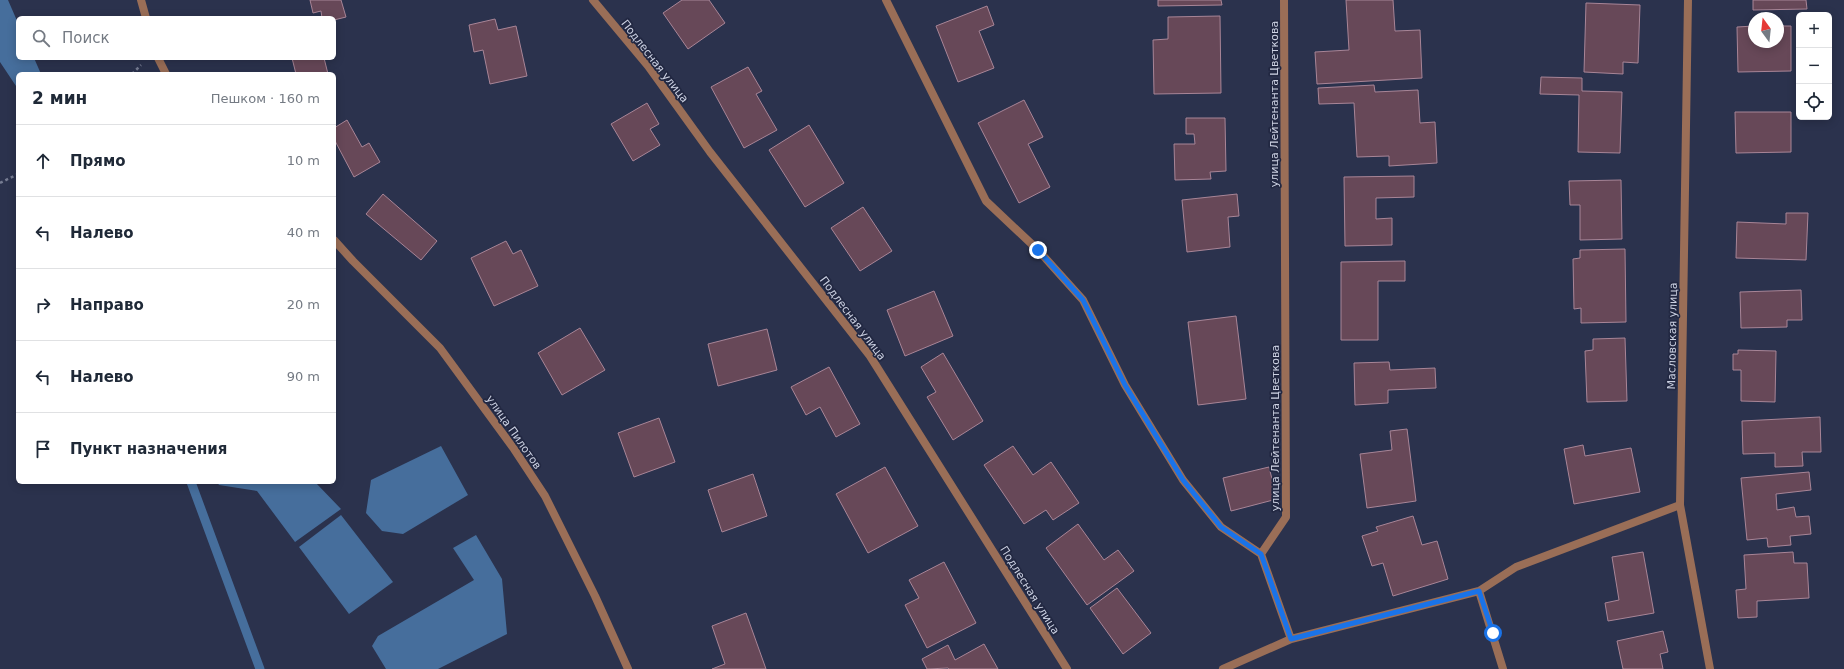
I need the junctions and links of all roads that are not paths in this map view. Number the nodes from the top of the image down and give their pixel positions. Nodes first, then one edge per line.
1 (141, 0) edge
2 (593, 0) edge
3 (886, 0) edge
4 (1284, 0) edge
5 (1688, 0) edge
6 (145, 16) edge
7 (159, 60) edge
8 (165, 72) edge
9 (336, 242) edge
10 (1680, 505) junction
11 (1261, 554) junction
12 (1479, 591) junction
13 (1291, 639) junction
14 (628, 669) edge
15 (1067, 669) edge
16 (1223, 669) edge
17 (1503, 669) edge
18 (1710, 669) edge

1 - 6 street
2 - 15 street, Подлесная улица
3 - 11 street
4 - 11 street, улица Лейтенанта Цветкова
5 - 10 street, Масловская улица
7 - 8 street
9 - 14 street, улица Пилотов
10 - 12 street
10 - 18 street, Масловская улица
11 - 13 street
12 - 13 street
12 - 17 street
13 - 16 street

